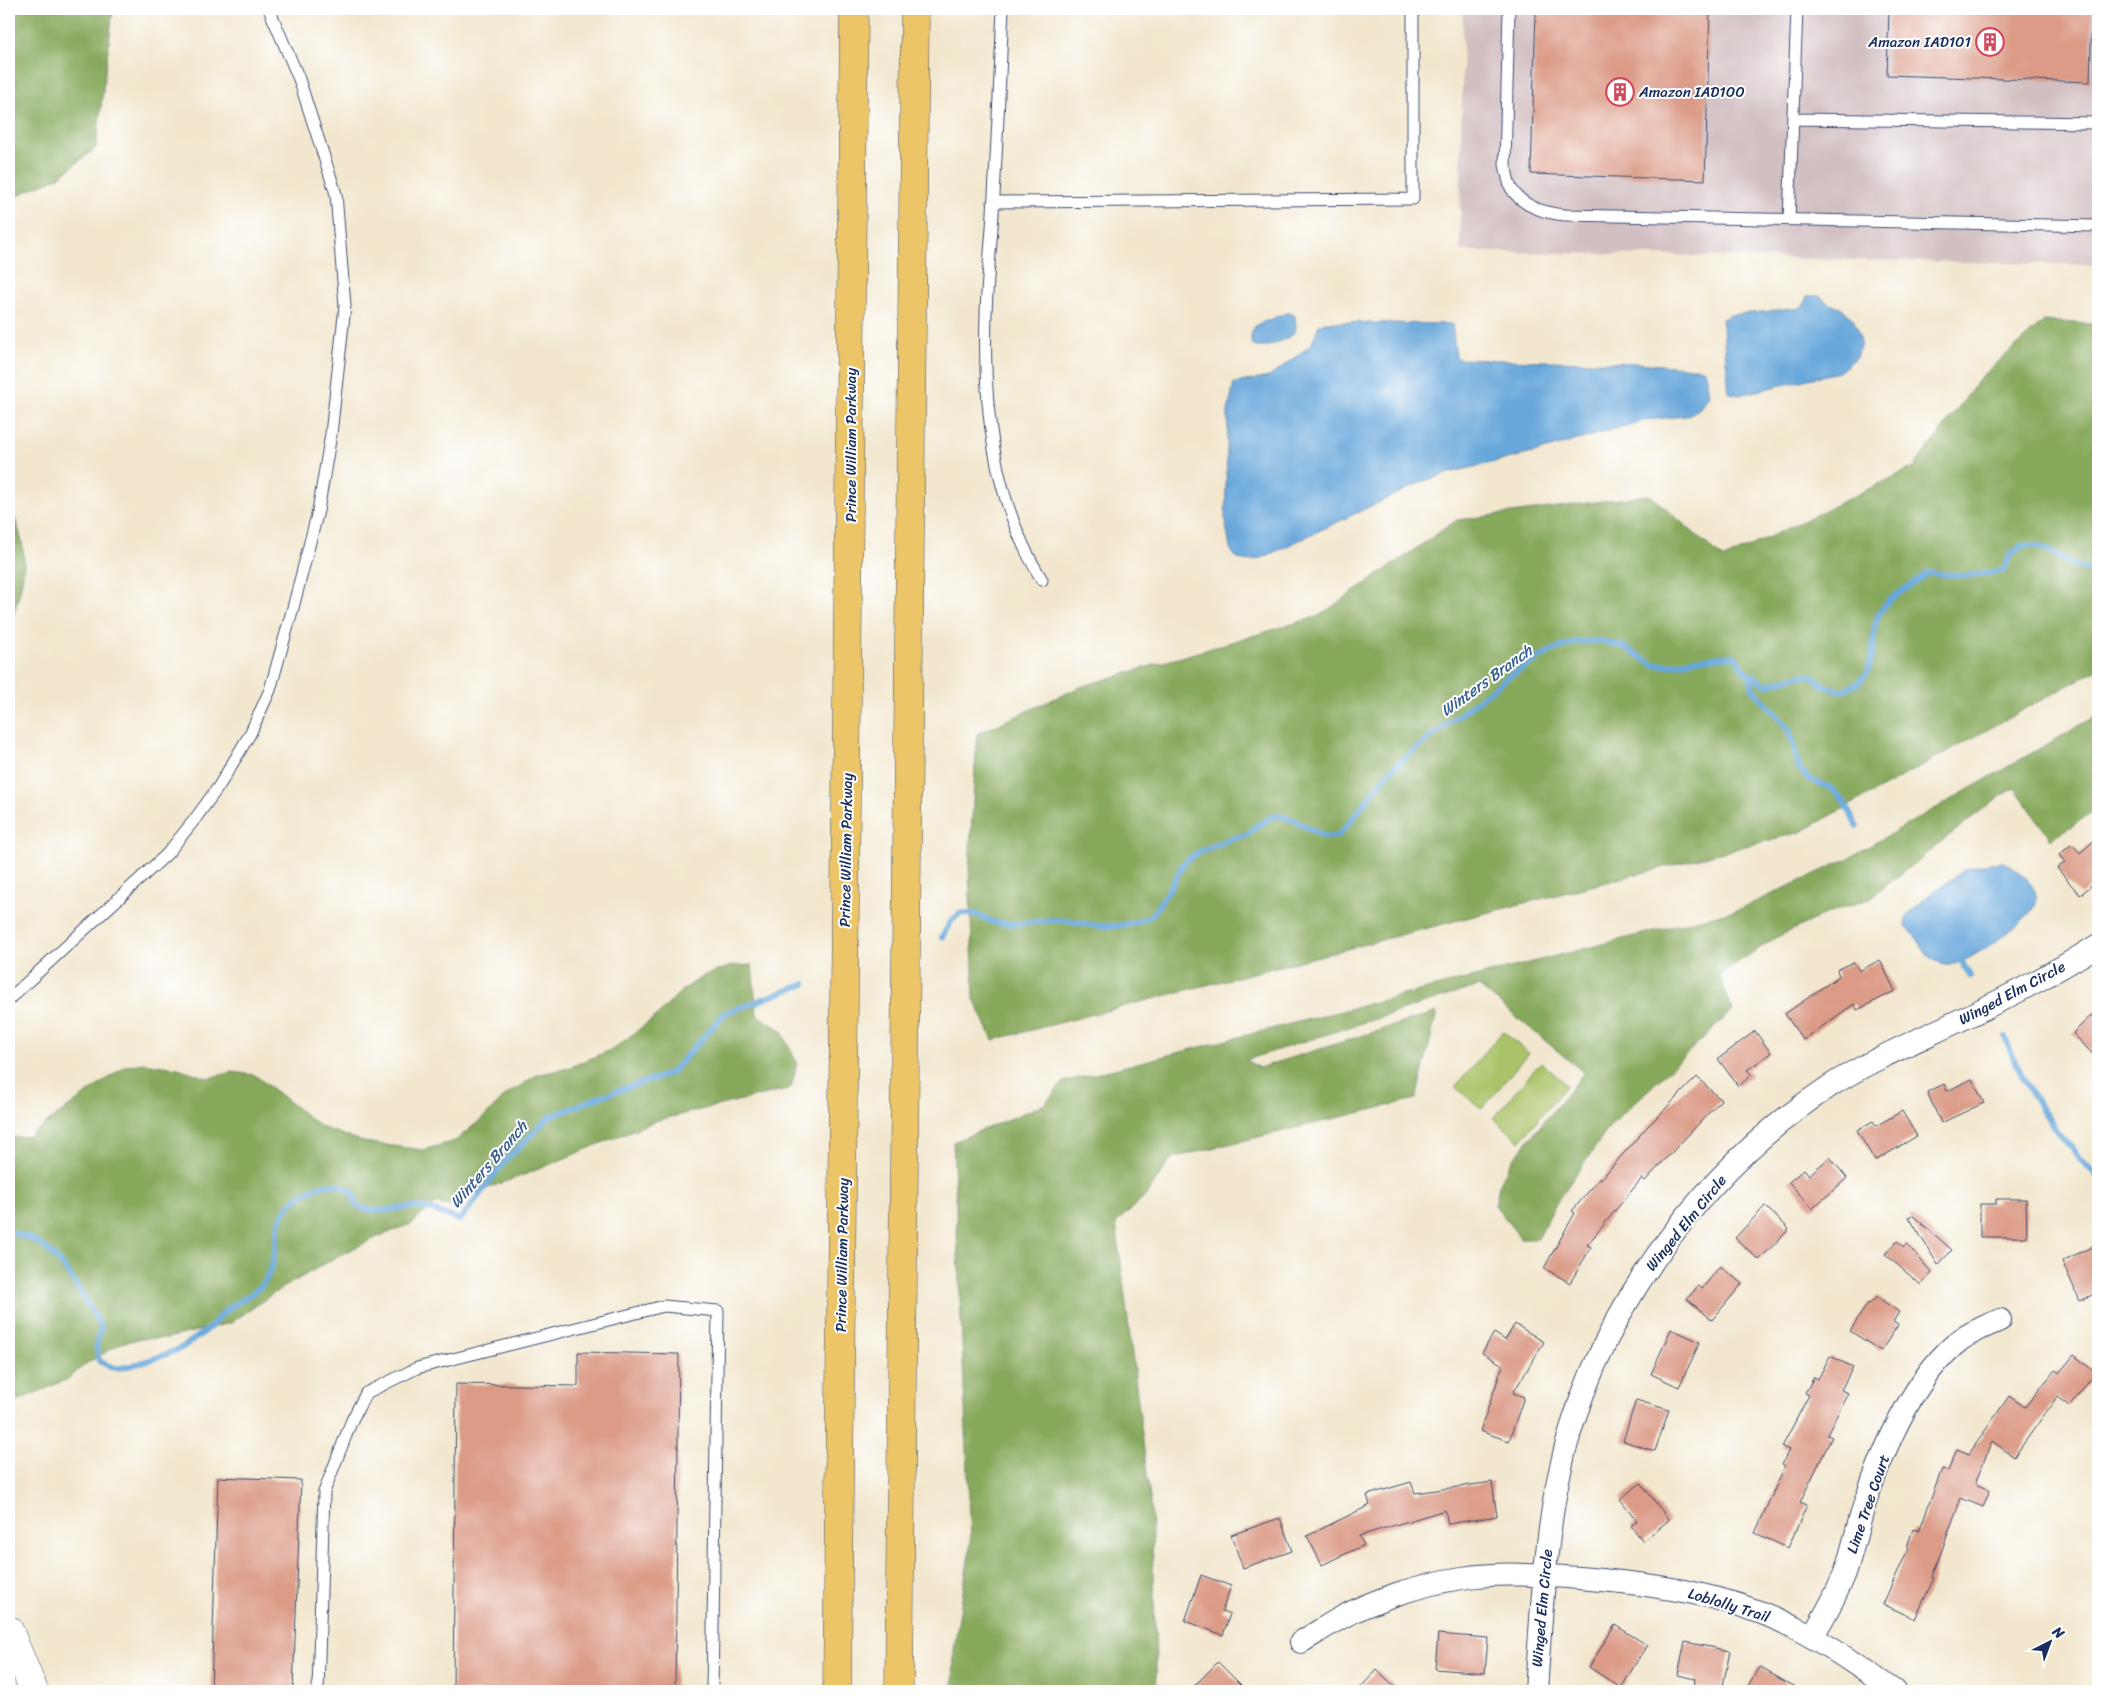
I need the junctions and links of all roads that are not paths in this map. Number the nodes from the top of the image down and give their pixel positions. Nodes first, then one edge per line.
1 (269, 9) edge
2 (854, 9) edge
3 (915, 9) edge
4 (1003, 9) edge
5 (1413, 9) edge
6 (1509, 9) edge
7 (1797, 9) edge
8 (1793, 119) junction
9 (2098, 123) edge
10 (994, 202) junction
11 (1789, 220) junction
12 (2098, 226) edge
13 (1042, 580) dead end
14 (2098, 945) edge
15 (9, 1000) edge
16 (2000, 1320) dead end
17 (1544, 1575) junction
18 (9, 1630) edge
19 (1812, 1637) junction
20 (1301, 1642) dead end
21 (34, 1691) edge
22 (318, 1691) edge
23 (712, 1691) edge
24 (837, 1691) edge
25 (899, 1691) edge
26 (1536, 1691) edge
27 (1894, 1691) edge

1 - 15 lane
2 - 24 highway, Prince William Parkway
3 - 25 highway
4 - 10 lane
5 - 10 lane
6 - 11 lane
7 - 8 lane
8 - 9 lane
8 - 11 lane
10 - 13 lane
11 - 12 lane
14 - 17 street, Winged Elm Circle
16 - 19 street, Lime Tree Court
17 - 19 street, Loblolly Trail
17 - 20 street, Loblolly Trail
17 - 26 street, Winged Elm Circle
18 - 21 street
19 - 27 street, Loblolly Trail
22 - 23 lane

